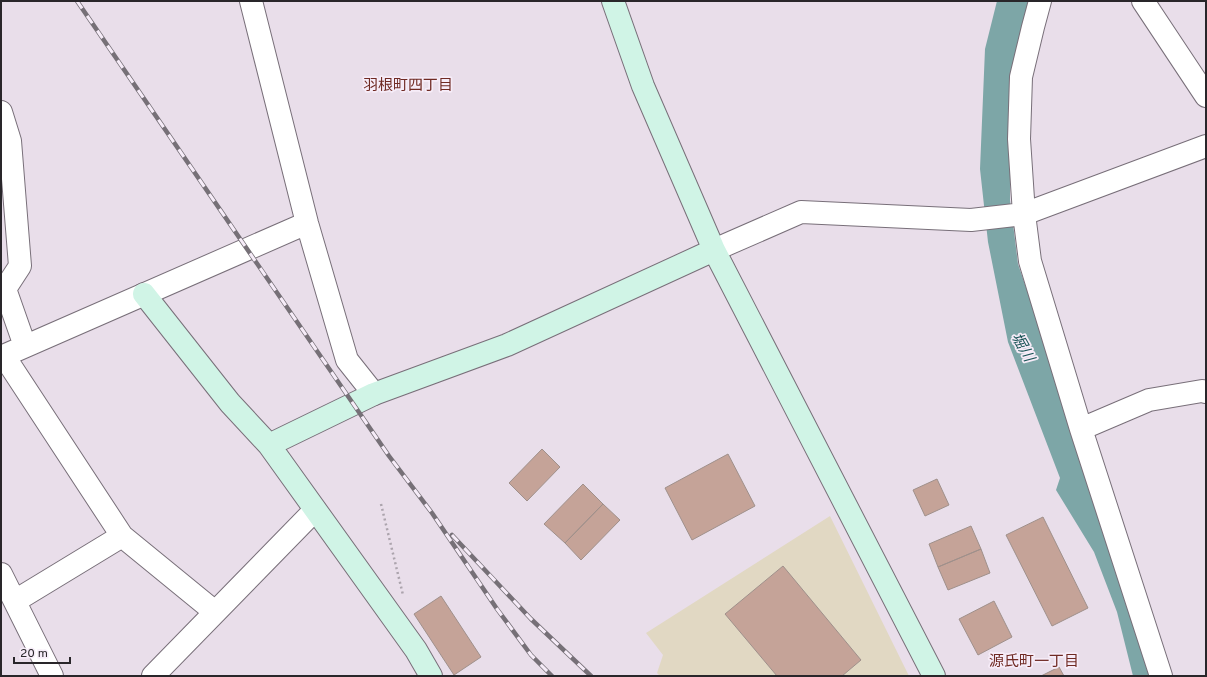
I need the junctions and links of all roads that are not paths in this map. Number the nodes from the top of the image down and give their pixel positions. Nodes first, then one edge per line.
1 (251, 1) edge
2 (612, 1) edge
3 (1040, 1) edge
4 (1144, 1) edge
5 (1206, 96) edge
6 (1, 112) edge
7 (1206, 146) edge
8 (1021, 215) junction
9 (307, 223) junction
10 (714, 250) junction
11 (144, 294) junction
12 (25, 346) junction
13 (3, 357) edge
14 (1206, 392) edge
15 (374, 394) junction
16 (1082, 429) junction
17 (269, 445) junction
18 (316, 510) junction
19 (122, 536) junction
20 (1, 574) edge
21 (15, 601) junction
22 (215, 612) junction
23 (52, 676) edge
24 (153, 676) edge
25 (431, 676) edge
26 (934, 676) edge
27 (1161, 676) edge

1 - 9 street
2 - 10 street
3 - 8 street
4 - 5 street
6 - 12 street
7 - 8 street
8 - 10 street
8 - 16 street
9 - 11 street
9 - 15 street
10 - 15 street
10 - 26 street
11 - 12 street
11 - 17 street
12 - 13 street
13 - 19 street
14 - 16 street
15 - 17 street
16 - 27 street
17 - 18 street
18 - 22 street
18 - 25 street
19 - 21 street
19 - 22 street
20 - 21 street
21 - 23 street
22 - 24 street

